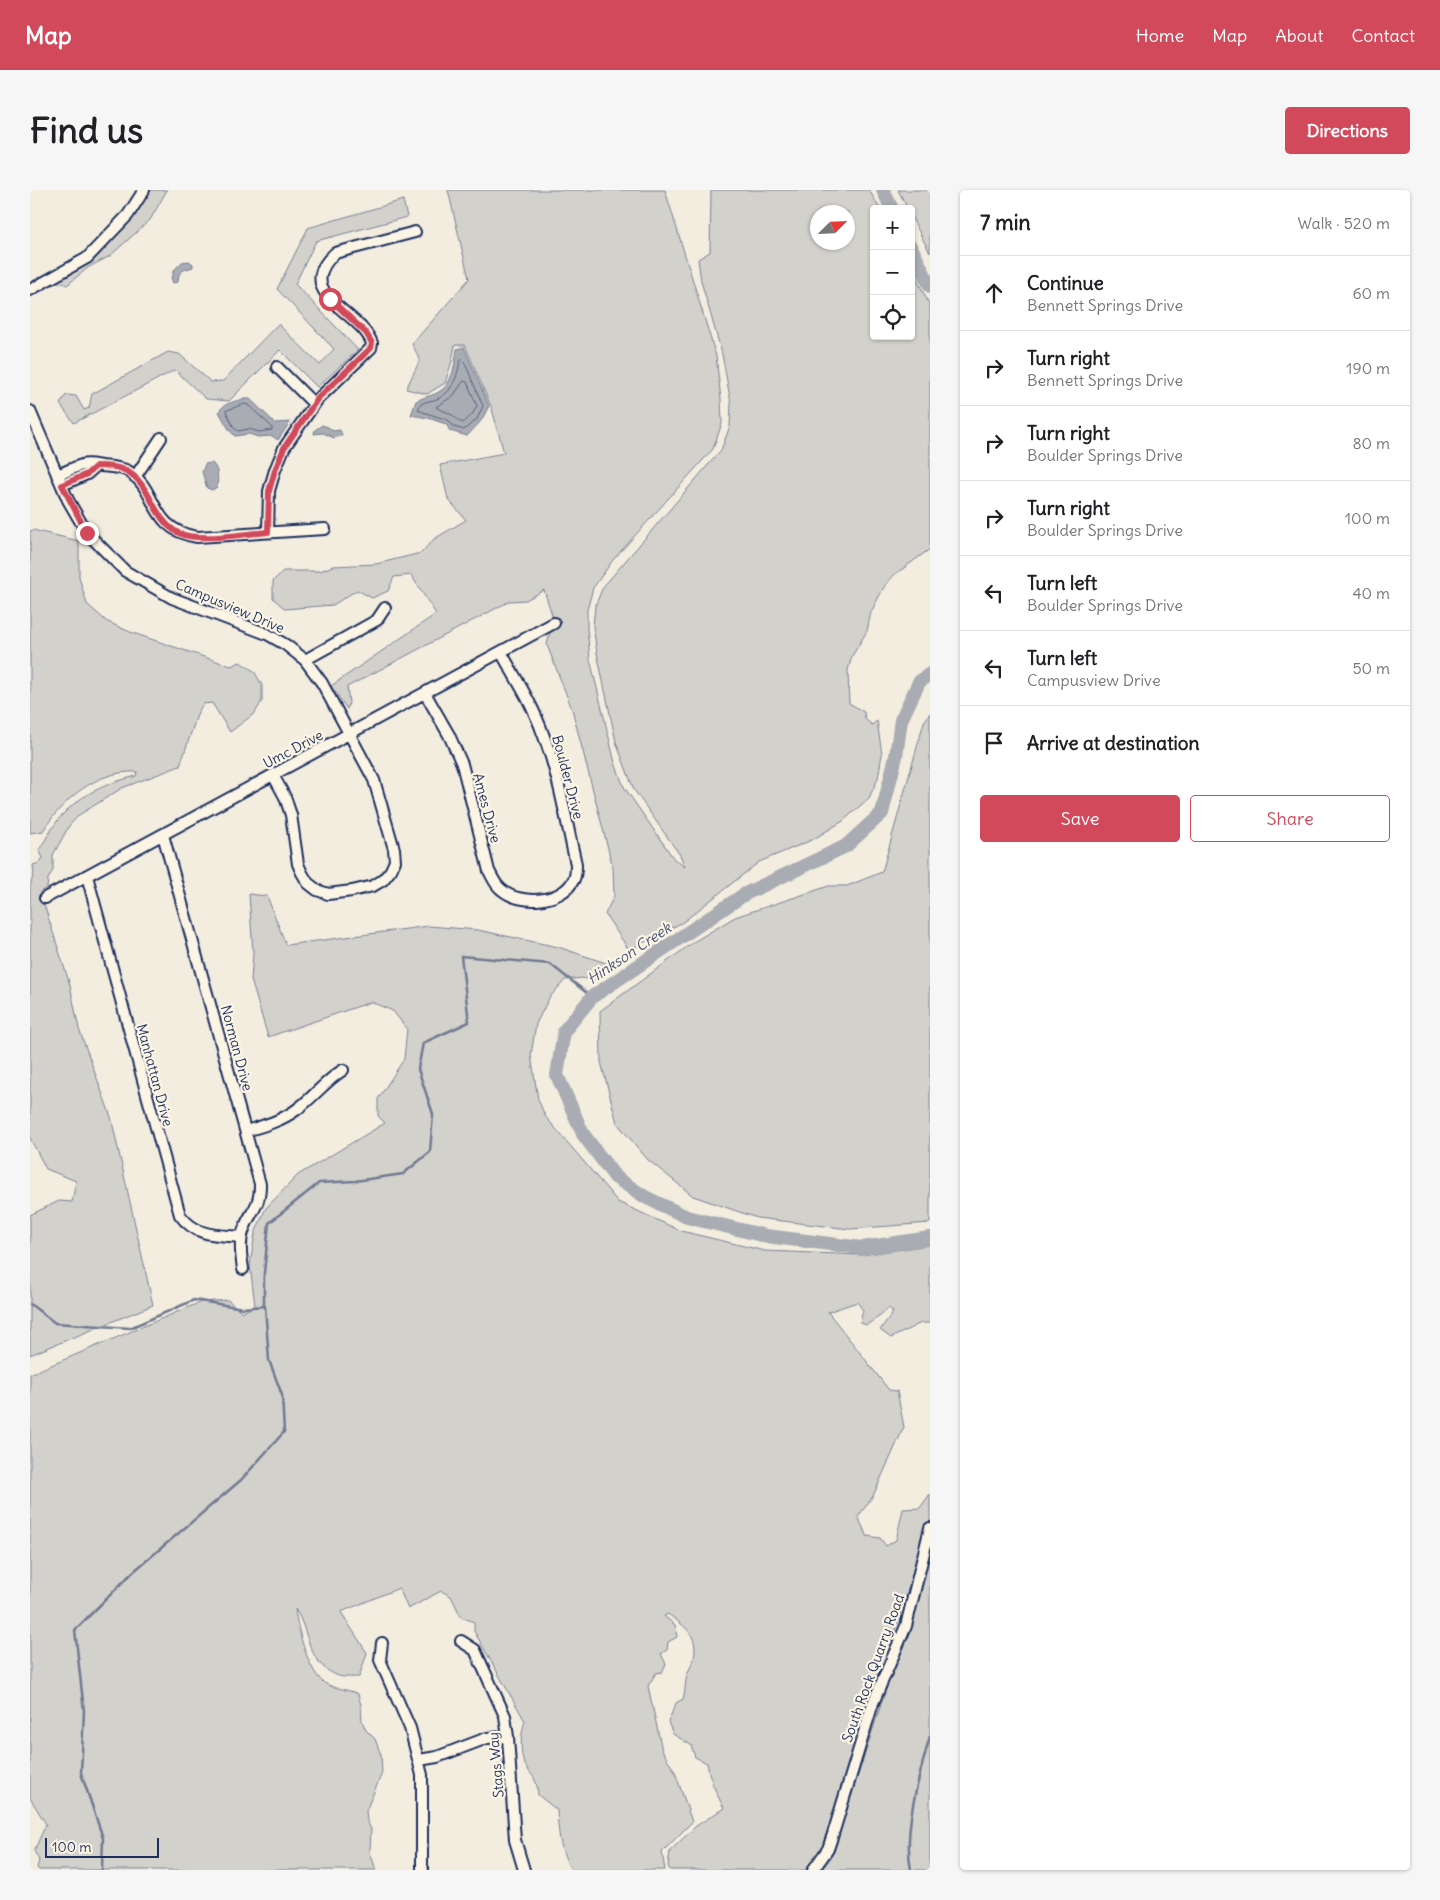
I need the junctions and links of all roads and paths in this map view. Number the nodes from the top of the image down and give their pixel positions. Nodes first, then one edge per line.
1 (144, 190) edge
2 (415, 232) dead end
3 (30, 290) edge
4 (277, 367) dead end
5 (314, 404) junction
6 (30, 412) edge
7 (161, 438) dead end
8 (96, 466) junction
9 (57, 475) junction
10 (135, 478) junction
11 (62, 485) junction
12 (325, 530) dead end
13 (268, 532) junction
14 (385, 608) dead end
15 (554, 623) dead end
16 (501, 652) junction
17 (305, 660) junction
18 (425, 693) junction
19 (350, 734) junction
20 (273, 776) junction
21 (163, 834) junction
22 (86, 876) junction
23 (46, 898) dead end
24 (544, 900) joint
25 (343, 1070) dead end
26 (246, 1131) junction
27 (242, 1238) junction
28 (244, 1268) dead end
29 (930, 1528) edge
30 (461, 1641) dead end
31 (382, 1643) dead end
32 (508, 1737) junction
33 (419, 1760) junction
34 (422, 1870) edge
35 (524, 1870) edge
36 (813, 1870) edge

1 - 3 street
2 - 5 street
4 - 5 street
5 - 13 street
6 - 9 street, Campusview Drive
7 - 10 street
8 - 9 street
8 - 10 street
8 - 11 street
9 - 11 street, Campusview Drive
10 - 13 street
11 - 17 street, Campusview Drive
12 - 13 street
14 - 17 street
15 - 16 street, Umc Drive
16 - 18 street, Umc Drive
16 - 24 street, Boulder Drive
17 - 19 street, Campusview Drive
18 - 19 street, Umc Drive
18 - 24 street, Ames Drive
19 - 20 street, Umc Drive
19 - 20 street, Campusview Drive
20 - 21 street, Umc Drive
21 - 22 street, Umc Drive
21 - 26 street, Norman Drive
22 - 23 street, Umc Drive
22 - 27 street, Manhattan Drive
25 - 26 street
26 - 27 street, Norman Drive
27 - 28 street, Norman Drive
29 - 36 street, South Rock Quarry Road
30 - 32 street, Stags Way
31 - 33 street
32 - 33 street
32 - 35 street, Stags Way
33 - 34 street

